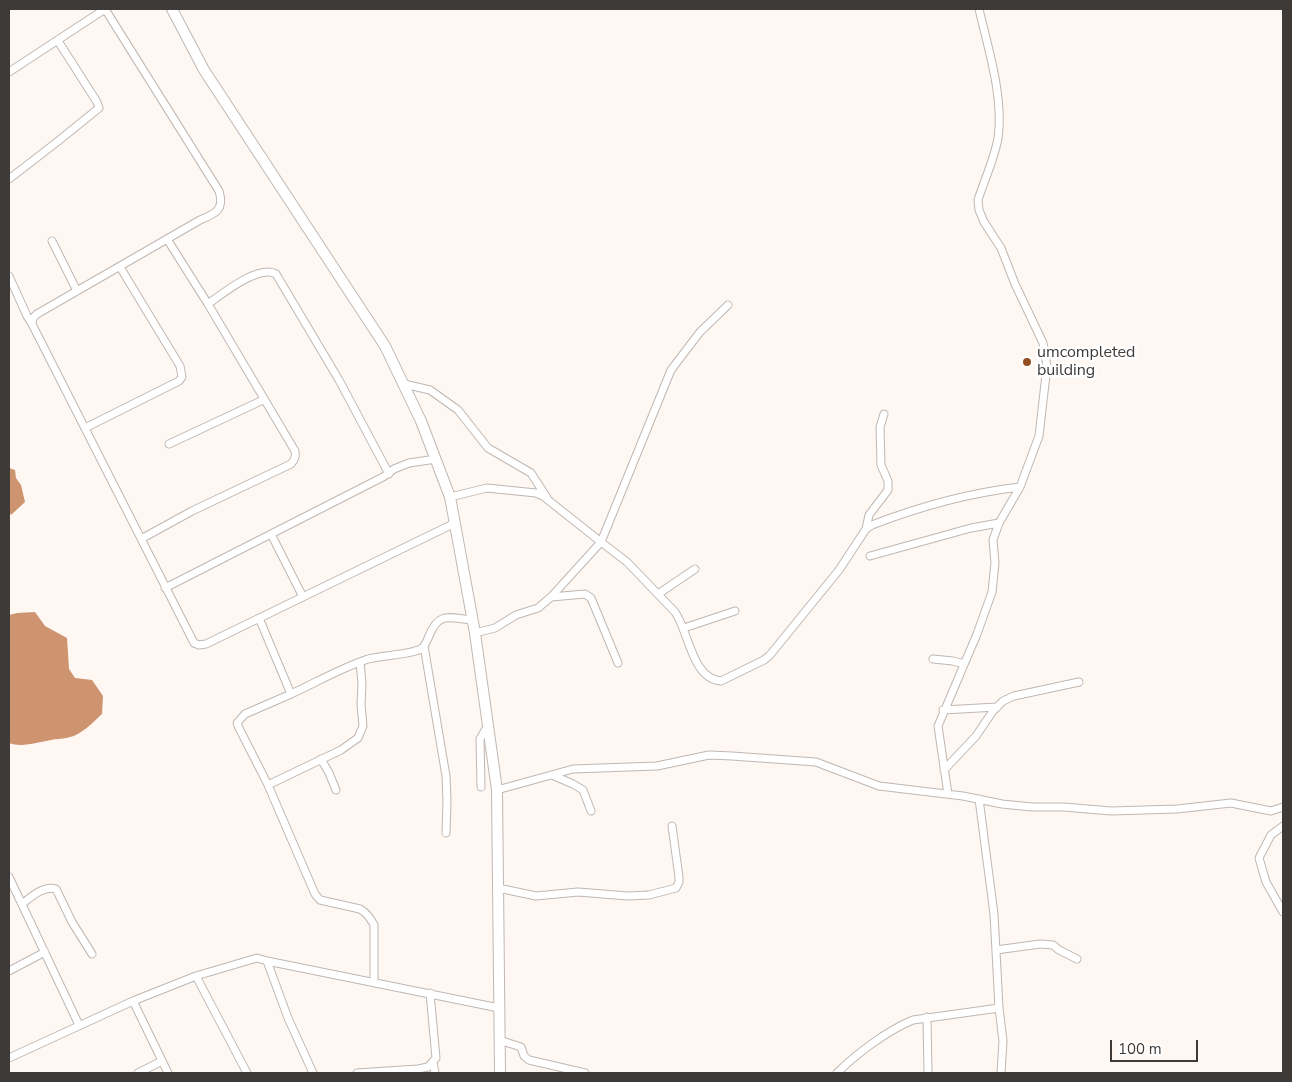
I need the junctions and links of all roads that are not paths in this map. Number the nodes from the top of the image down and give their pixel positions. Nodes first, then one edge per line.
1 (105, 9) edge
2 (172, 9) edge
3 (979, 9) edge
4 (58, 41) junction
5 (9, 72) edge
6 (9, 179) edge
7 (167, 239) junction
8 (52, 241) dead end
9 (120, 267) junction
10 (9, 276) edge
11 (77, 291) junction
12 (208, 304) junction
13 (728, 305) dead end
14 (32, 324) junction
15 (404, 384) junction
16 (264, 400) junction
17 (884, 414) dead end
18 (85, 428) junction
19 (170, 444) dead end
20 (436, 459) junction
21 (389, 474) junction
22 (1020, 487) junction
23 (450, 497) junction
24 (548, 499) junction
25 (455, 523) junction
26 (1000, 523) junction
27 (866, 529) junction
28 (271, 534) junction
29 (141, 539) junction
30 (601, 542) junction
31 (870, 556) dead end
32 (696, 569) dead end
33 (165, 588) junction
34 (658, 594) junction
35 (303, 597) junction
36 (551, 597) junction
37 (735, 611) dead end
38 (259, 618) junction
39 (472, 620) junction
40 (684, 628) junction
41 (475, 633) junction
42 (424, 646) junction
43 (933, 659) dead end
44 (360, 662) junction
45 (618, 663) dead end
46 (964, 664) junction
47 (1079, 682) dead end
48 (290, 694) junction
49 (997, 707) junction
50 (943, 710) junction
51 (488, 725) junction
52 (322, 760) junction
53 (944, 770) junction
54 (552, 775) junction
55 (268, 785) junction
56 (481, 788) dead end
57 (336, 790) dead end
58 (497, 790) junction
59 (948, 794) junction
60 (979, 799) junction
61 (1283, 807) edge
62 (591, 810) dead end
63 (672, 826) dead end
64 (1283, 826) edge
65 (446, 833) dead end
66 (10, 882) edge
67 (498, 888) junction
68 (22, 904) junction
69 (1283, 912) edge
70 (996, 950) junction
71 (45, 952) junction
72 (92, 954) dead end
73 (1077, 959) dead end
74 (267, 961) junction
75 (9, 971) edge
76 (196, 976) junction
77 (374, 982) junction
78 (430, 994) junction
79 (133, 1001) junction
80 (499, 1008) junction
81 (999, 1008) junction
82 (927, 1017) junction
83 (78, 1025) junction
84 (499, 1040) junction
85 (9, 1058) edge
86 (162, 1061) junction
87 (433, 1062) junction
88 (368, 1072) edge
89 (138, 1073) edge
90 (168, 1073) edge
91 (247, 1073) edge
92 (313, 1073) edge
93 (357, 1073) edge
94 (435, 1073) edge
95 (500, 1073) edge
96 (585, 1073) edge
97 (837, 1073) edge
98 (928, 1073) edge
99 (1001, 1073) edge

1 - 4 street
1 - 7 street
2 - 15 main road
3 - 22 street
4 - 5 street
4 - 6 street
7 - 9 street
7 - 12 street
8 - 11 street
9 - 11 street
9 - 18 street
10 - 14 street
11 - 14 street
12 - 16 street
12 - 21 street
13 - 30 street
14 - 18 street
15 - 20 main road
15 - 24 street
16 - 19 street
16 - 29 street
17 - 27 street
18 - 29 street
20 - 21 street
20 - 23 main road
21 - 28 street
22 - 26 street
22 - 27 street
23 - 24 street
23 - 25 main road
24 - 30 street
25 - 35 street
25 - 39 main road
26 - 31 street
26 - 46 street
27 - 40 street
28 - 33 street
28 - 35 street
29 - 33 street
30 - 34 street
30 - 36 street
32 - 34 street
33 - 38 street
34 - 40 street
35 - 38 street
36 - 41 street
36 - 45 street
37 - 40 street
38 - 48 street
39 - 41 main road
39 - 42 street
41 - 51 main road
42 - 44 street
42 - 65 street
43 - 46 street
44 - 48 street
44 - 52 street
46 - 50 street
47 - 49 street
48 - 55 street
49 - 50 street
49 - 53 street
50 - 53 street
51 - 56 street
51 - 58 main road
52 - 55 street
52 - 57 street
53 - 59 street
54 - 58 street
54 - 59 street
54 - 62 street
55 - 77 street
58 - 67 main road
59 - 60 street
60 - 61 street
60 - 70 street
63 - 67 street
64 - 69 street
66 - 68 street
67 - 80 main road
68 - 71 street
68 - 72 street
70 - 73 street
70 - 81 street
71 - 75 street
71 - 83 street
74 - 76 street
74 - 77 street
74 - 92 street
76 - 79 street
76 - 91 street
77 - 78 street
78 - 80 street
78 - 87 street
79 - 83 street
79 - 86 street
80 - 84 main road
81 - 82 street
81 - 99 street
82 - 97 street
82 - 98 street
83 - 85 street
84 - 95 main road
84 - 96 street
86 - 89 street
86 - 90 street
87 - 88 street
87 - 94 street
88 - 93 street

